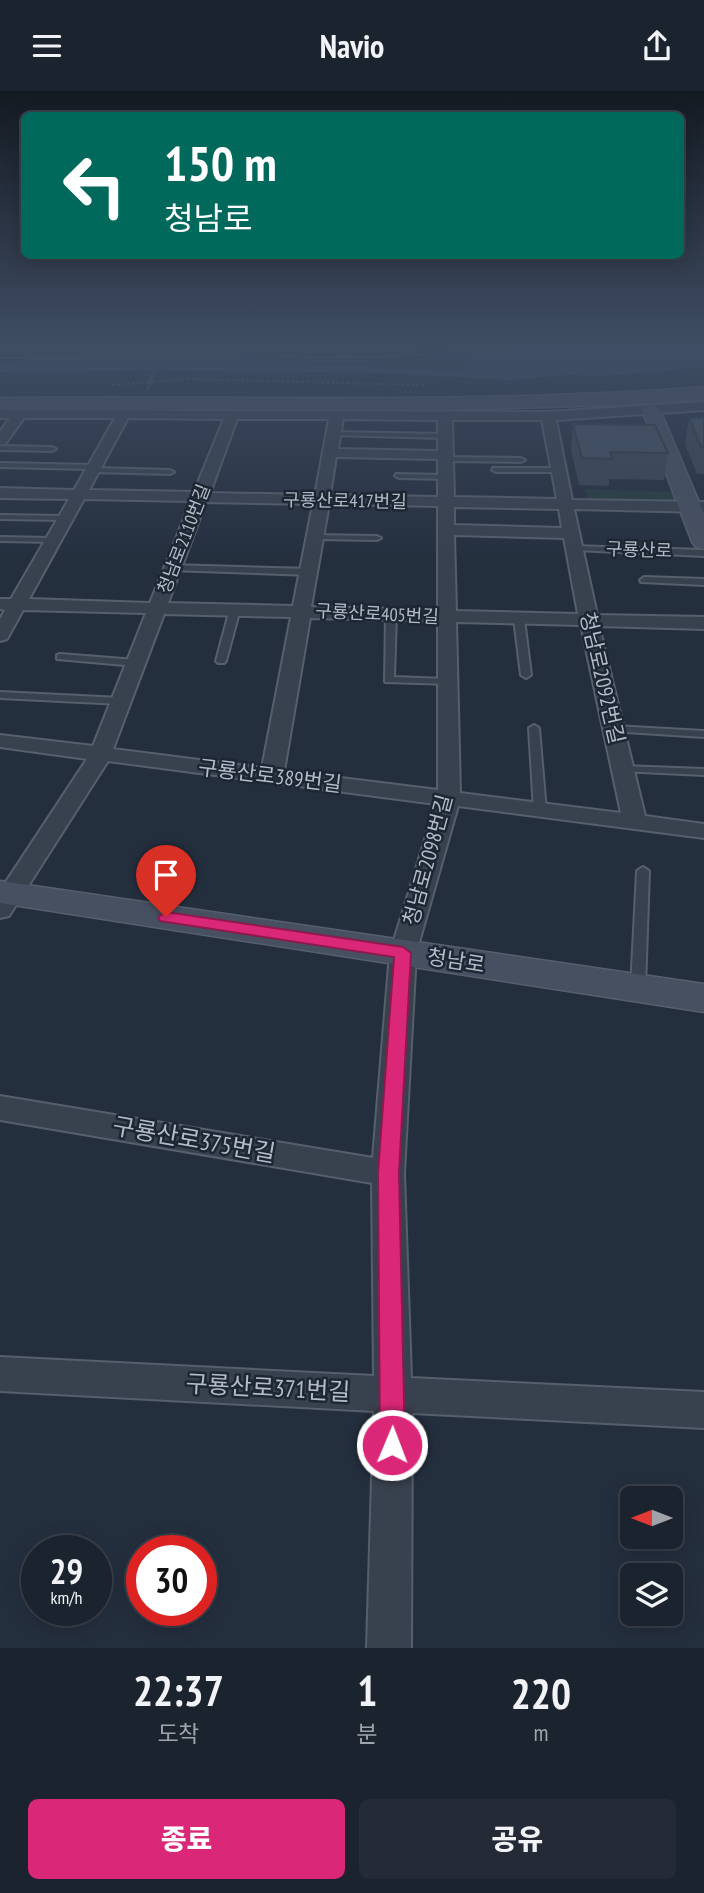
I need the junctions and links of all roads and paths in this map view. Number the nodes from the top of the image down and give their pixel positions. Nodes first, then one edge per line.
1 (21, 414) edge
2 (124, 414) edge
3 (337, 414) edge
4 (195, 415) edge
5 (232, 415) junction
6 (268, 415) edge
7 (408, 415) edge
8 (444, 415) junction
9 (579, 415) edge
10 (675, 415) edge
11 (548, 416) junction
12 (659, 420) junction
13 (333, 434) junction
14 (0, 441) edge
15 (0, 448) edge
16 (51, 449) dead end
17 (330, 453) junction
18 (445, 457) junction
19 (521, 460) dead end
20 (0, 465) edge
21 (93, 468) junction
22 (496, 470) dead end
23 (560, 470) junction
24 (170, 472) dead end
25 (398, 476) dead end
26 (0, 493) edge
27 (77, 495) junction
28 (200, 498) junction
29 (321, 500) junction
30 (445, 503) junction
31 (567, 504) junction
32 (697, 507) edge
33 (3, 517) edge
34 (65, 518) junction
35 (445, 530) junction
36 (316, 537) junction
37 (377, 538) dead end
38 (0, 539) edge
39 (53, 540) junction
40 (574, 540) junction
41 (704, 542) edge
42 (704, 552) edge
43 (173, 568) junction
44 (310, 572) junction
45 (644, 580) dead end
46 (704, 582) edge
47 (9, 604) edge
48 (157, 607) junction
49 (235, 609) junction
50 (304, 611) junction
51 (391, 615) junction
52 (445, 618) junction
53 (519, 619) junction
54 (589, 621) junction
55 (704, 623) edge
56 (0, 635) edge
57 (60, 657) dead end
58 (221, 661) dead end
59 (136, 663) junction
60 (526, 675) dead end
61 (447, 682) junction
62 (0, 695) edge
63 (121, 701) junction
64 (534, 728) dead end
65 (614, 729) junction
66 (704, 734) edge
67 (0, 741) edge
68 (100, 756) junction
69 (623, 769) junction
70 (704, 772) edge
71 (272, 776) junction
72 (449, 799) junction
73 (540, 811) junction
74 (635, 822) junction
75 (704, 831) edge
76 (643, 871) dead end
77 (3, 898) edge
78 (403, 953) junction
79 (638, 988) junction
80 (704, 998) edge
81 (0, 1108) edge
82 (388, 1173) junction
83 (1, 1379) edge
84 (393, 1395) junction
85 (704, 1410) edge
86 (389, 1648) edge

1 - 14 street
2 - 21 street
3 - 13 street
4 - 5 street
5 - 6 street
5 - 28 street, 청남로2110번길
7 - 8 street
8 - 11 street
8 - 18 street, 청남로2098번길
9 - 12 street
10 - 12 street
11 - 12 street
11 - 23 street, 청남로2092번길
12 - 32 street, 구룡산로
13 - 17 street
13 - 18 lane
15 - 16 lane
17 - 18 street
17 - 29 street
18 - 19 lane
18 - 25 lane
18 - 30 street, 청남로2098번길
20 - 21 lane
21 - 24 lane
21 - 27 street
22 - 23 lane
23 - 31 street, 청남로2092번길
26 - 27 street, 구룡산로417번길
27 - 28 street, 구룡산로417번길
27 - 34 street
28 - 29 street, 구룡산로417번길
28 - 43 street, 청남로2110번길
29 - 30 street, 구룡산로417번길
29 - 36 street
30 - 31 street, 구룡산로417번길
30 - 35 street, 청남로2098번길
31 - 32 street, 구룡산로417번길
31 - 40 street, 청남로2092번길
32 - 41 street, 구룡산로
33 - 34 lane
34 - 39 street
35 - 40 street
35 - 52 street, 청남로2098번길
36 - 37 lane
36 - 44 street
38 - 39 lane
39 - 47 street
40 - 42 lane, 구룡산로
40 - 54 street, 청남로2092번길
43 - 44 lane
43 - 48 street, 청남로2110번길
44 - 50 street
45 - 46 lane, 구룡산로
47 - 48 street, 구룡산로405번길
47 - 56 street
48 - 49 street, 구룡산로405번길
48 - 59 street, 청남로2110번길
49 - 50 street, 구룡산로405번길
49 - 58 lane
50 - 51 street, 구룡산로405번길
50 - 71 street
51 - 52 street, 구룡산로405번길
51 - 61 lane
52 - 53 street, 구룡산로405번길
52 - 61 street, 청남로2098번길
53 - 54 street, 구룡산로405번길
53 - 60 lane
54 - 55 street, 구룡산로405번길
54 - 65 street, 청남로2092번길
57 - 59 lane
59 - 63 street, 청남로2110번길
61 - 72 street, 청남로2098번길
62 - 63 lane
63 - 68 street, 청남로2110번길
64 - 73 lane
65 - 66 lane
65 - 69 street, 청남로2092번길
67 - 68 street, 구룡산로389번길
68 - 71 street, 구룡산로389번길
68 - 77 street, 청남로2110번길
69 - 70 lane
69 - 74 street, 청남로2092번길
71 - 72 street, 구룡산로389번길
72 - 73 street, 구룡산로389번길
72 - 78 street, 청남로2098번길
73 - 74 street, 구룡산로389번길
74 - 75 street, 구룡산로389번길
76 - 79 lane
77 - 78 street, 청남로
78 - 79 street, 청남로
78 - 82 street, 청남로2098번길
79 - 80 street, 청남로
81 - 82 street, 구룡산로375번길
82 - 84 street, 청남로2098번길
83 - 84 street, 구룡산로371번길
84 - 85 street, 구룡산로371번길
84 - 86 street, 청남로2098번길

